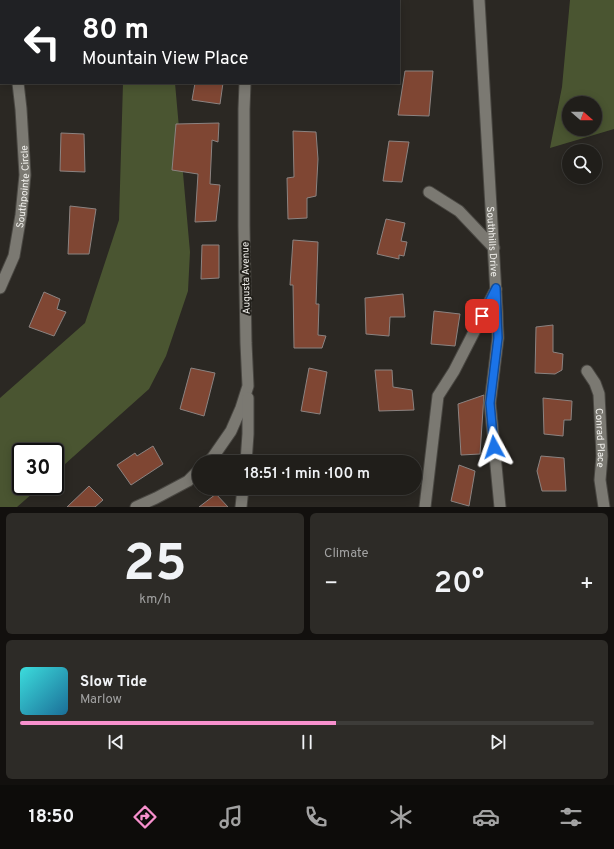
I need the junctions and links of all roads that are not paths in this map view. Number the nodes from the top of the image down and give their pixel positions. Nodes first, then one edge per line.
1 (479, 0) edge
2 (18, 84) edge
3 (245, 84) edge
4 (429, 192) dead end
5 (494, 248) junction
6 (0, 288) edge
7 (496, 288) junction
8 (588, 371) dead end
9 (248, 386) junction
10 (215, 455) edge
11 (246, 455) edge
12 (192, 477) edge
13 (242, 495) edge
14 (136, 507) edge
15 (241, 507) edge
16 (425, 507) edge
17 (500, 507) edge
18 (604, 507) edge

1 - 5 street, Southhills Drive
2 - 6 street, Southpointe Circle
3 - 9 street, Augusta Avenue
4 - 5 street
5 - 7 street, Southhills Drive
7 - 16 street
7 - 17 street, Southhills Drive
8 - 18 street, Conrad Place
9 - 10 street, Augusta Avenue
9 - 11 street
12 - 14 street
13 - 15 street

